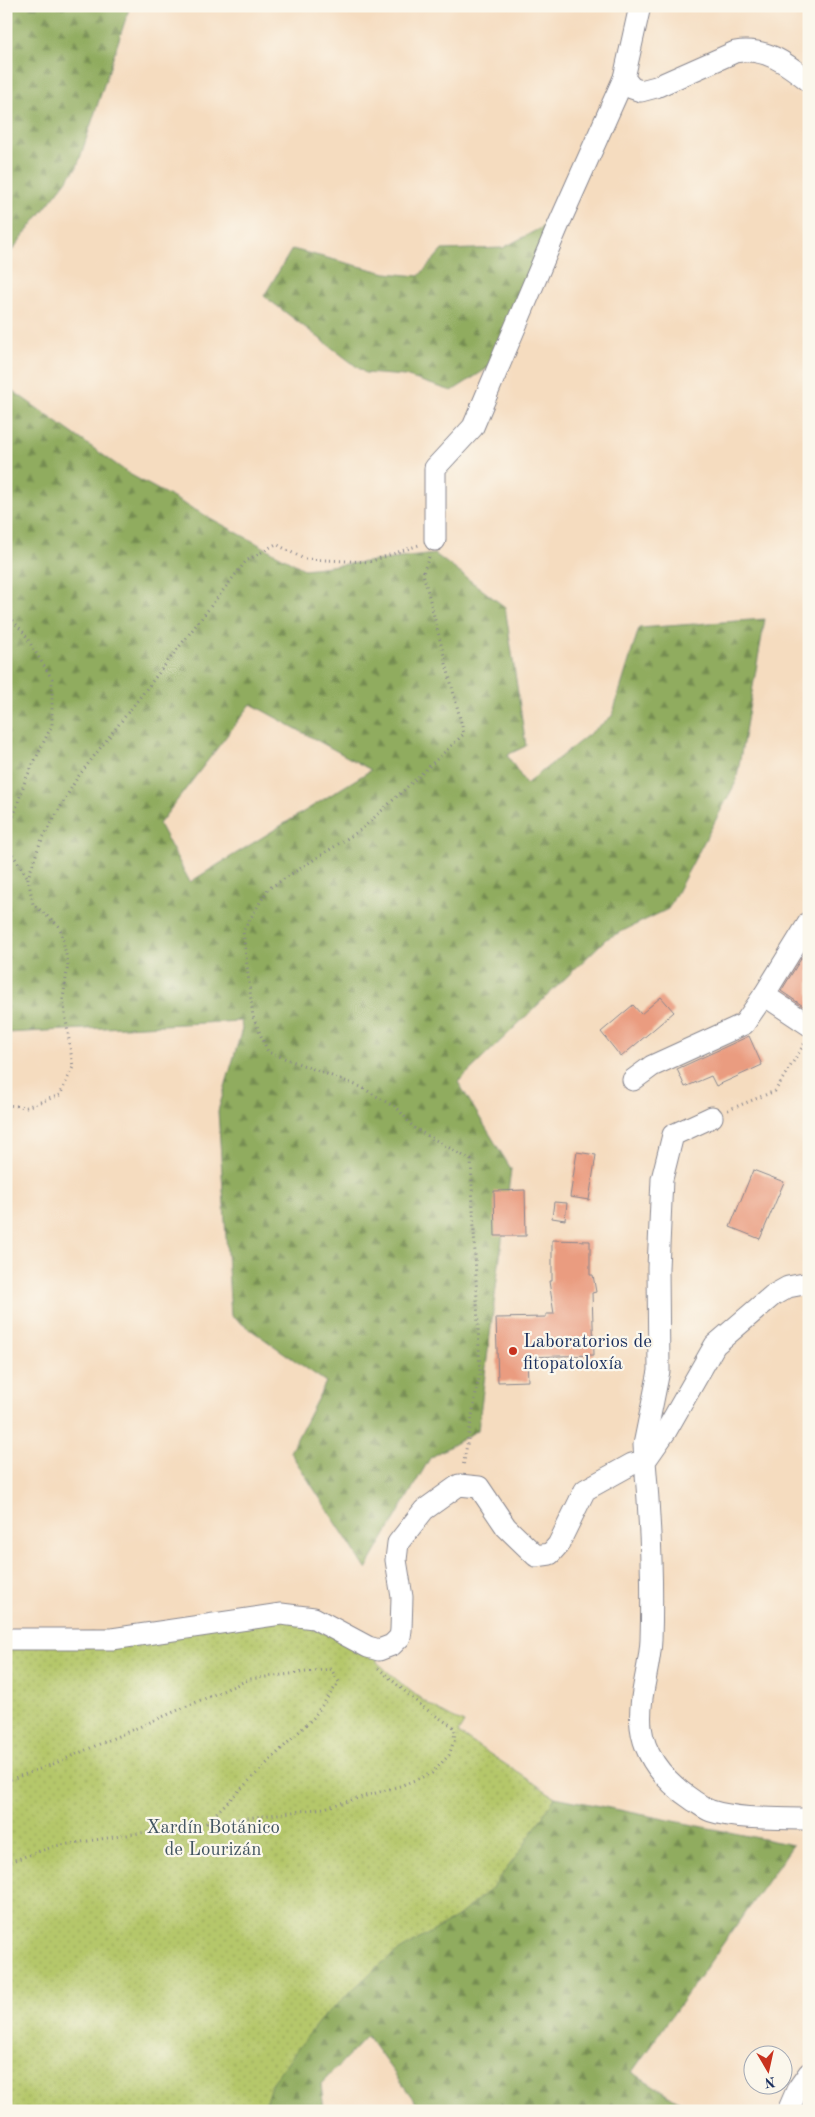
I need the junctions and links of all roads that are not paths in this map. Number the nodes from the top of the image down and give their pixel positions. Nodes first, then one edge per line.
1 (640, 6) edge
2 (624, 78) junction
3 (809, 81) edge
4 (435, 540) road end
5 (809, 922) edge
6 (764, 995) junction
7 (809, 1025) edge
8 (633, 1080) dead end
9 (712, 1117) road end
10 (809, 1283) edge
11 (645, 1461) junction
12 (6, 1639) edge
13 (809, 1820) edge
14 (809, 2073) edge
15 (788, 2111) edge

1 - 2 street
2 - 3 street
2 - 4 street
5 - 6 street
6 - 7 street
6 - 8 street
9 - 11 street
10 - 11 street
11 - 12 street
11 - 13 street
14 - 15 street

